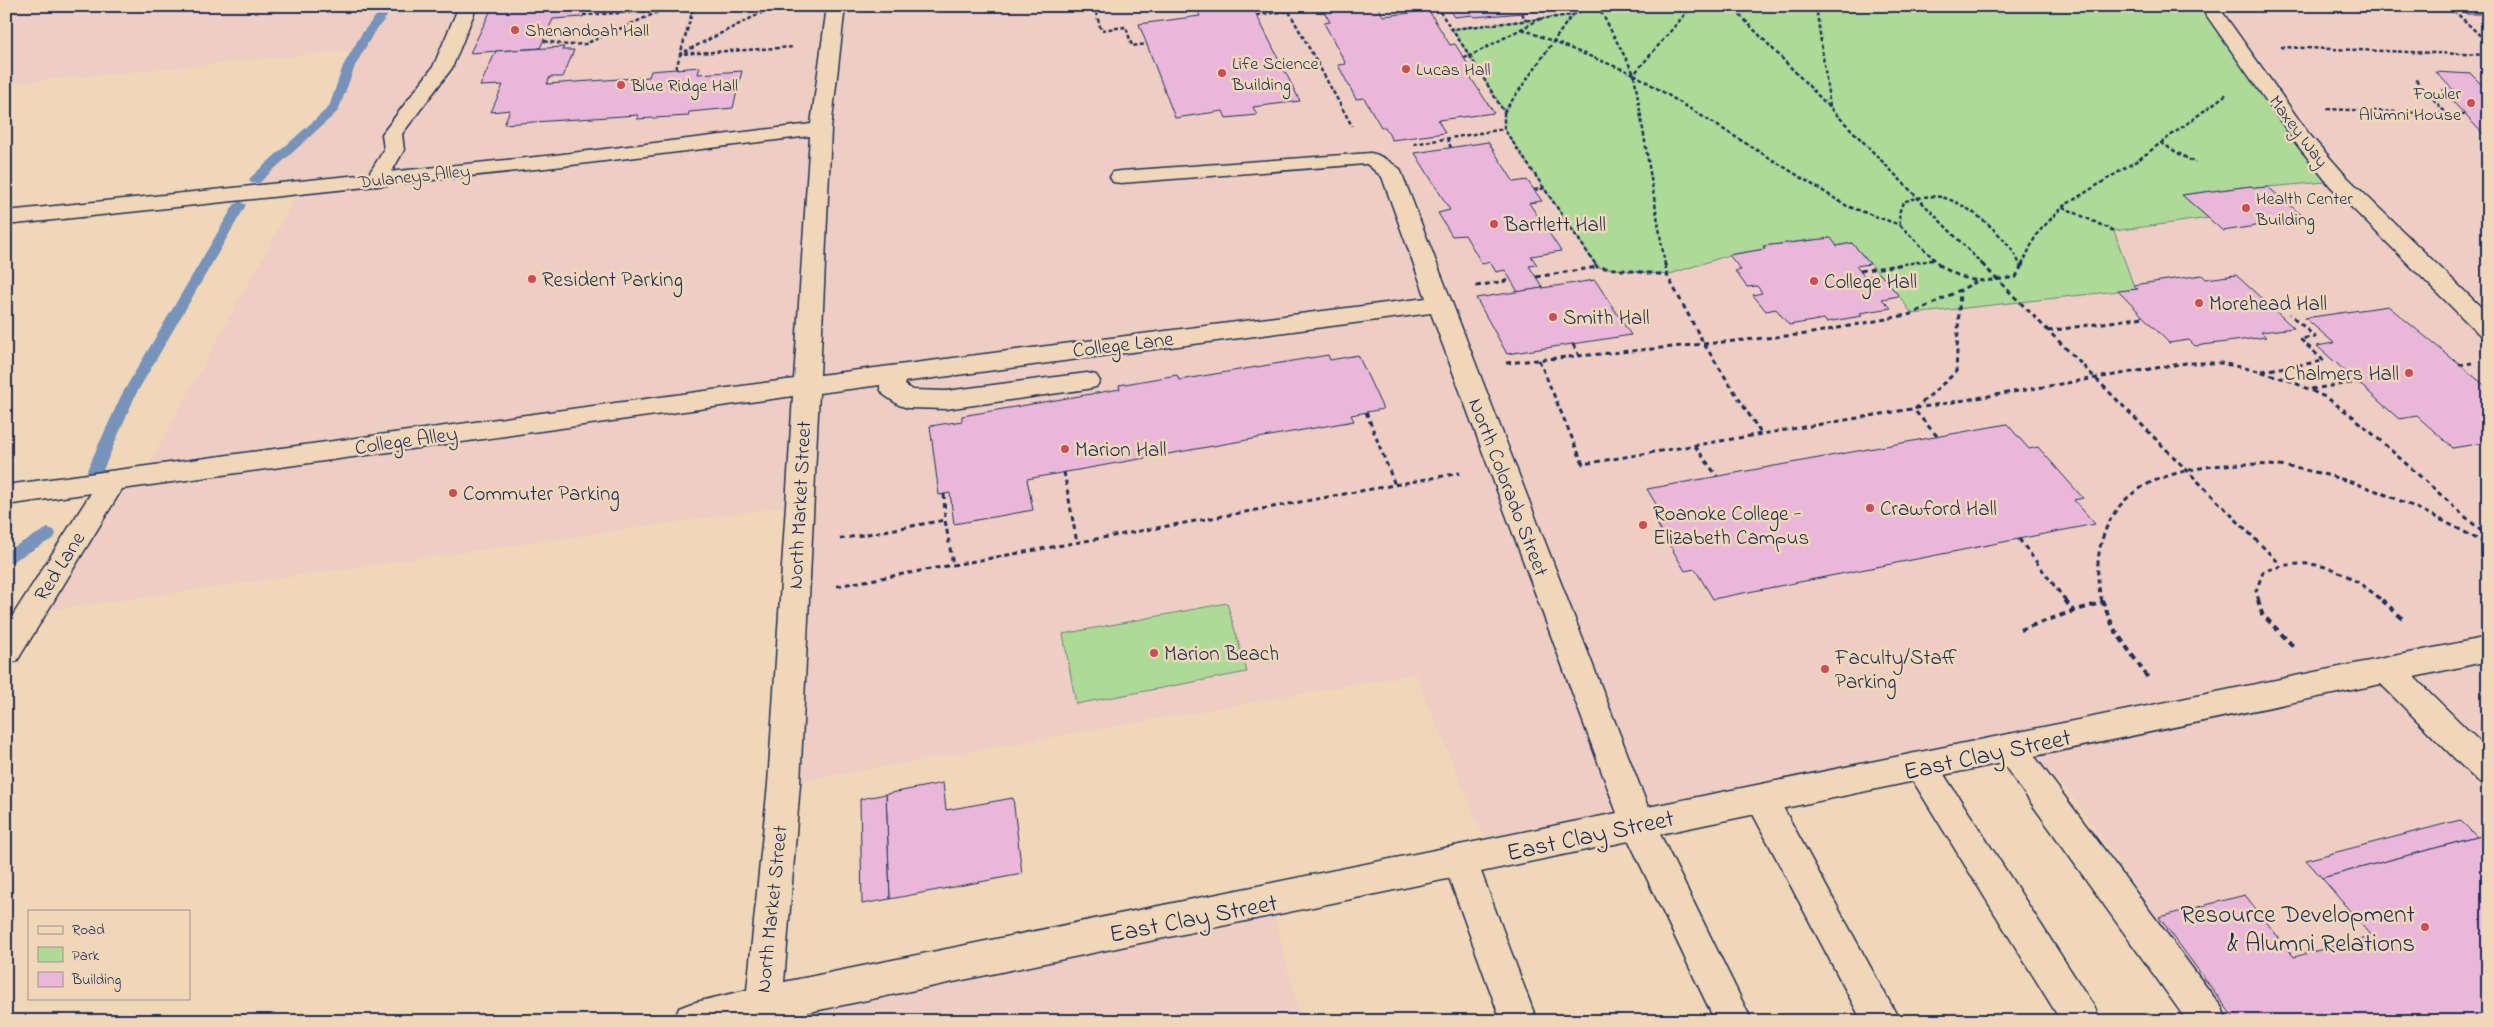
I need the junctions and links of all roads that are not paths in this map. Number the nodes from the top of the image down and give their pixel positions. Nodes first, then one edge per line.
1 (468, 6) edge
2 (836, 6) edge
3 (2209, 6) edge
4 (821, 129) junction
5 (1121, 177) dead end
6 (376, 180) junction
7 (6, 218) edge
8 (1441, 304) junction
9 (2488, 328) edge
10 (892, 374) junction
11 (1087, 380) dead end
12 (805, 386) junction
13 (112, 480) junction
14 (6, 495) edge
15 (2488, 649) edge
16 (6, 652) edge
17 (2386, 669) junction
18 (2010, 748) junction
19 (1921, 766) junction
20 (2488, 771) edge
21 (1761, 799) junction
22 (1638, 824) junction
23 (1460, 861) junction
24 (762, 1013) edge
25 (692, 1021) edge
26 (1519, 1021) edge
27 (1734, 1021) edge
28 (1882, 1021) edge
29 (2082, 1021) edge
30 (2209, 1021) edge

1 - 6 street
2 - 4 street, North Market Street
3 - 9 street, Maxey Way
4 - 6 street, Dulaneys Alley
4 - 12 street, North Market Street
5 - 8 street, North Colorado Street
6 - 7 street, Dulaneys Alley
8 - 10 street, College Lane
8 - 22 street, North Colorado Street
10 - 11 street
10 - 12 street, College Lane
12 - 13 street, College Alley
12 - 24 street, North Market Street
13 - 14 street, College Alley
13 - 16 street, Red Lane
15 - 17 street, East Clay Street
17 - 18 street, East Clay Street
17 - 20 street
18 - 19 street, East Clay Street
18 - 30 street
19 - 21 street, East Clay Street
19 - 29 street
21 - 22 street, East Clay Street
21 - 28 street
22 - 23 street, East Clay Street
22 - 27 street, North Colorado Street
23 - 24 street, East Clay Street
23 - 26 street
24 - 25 street, East Clay Street

